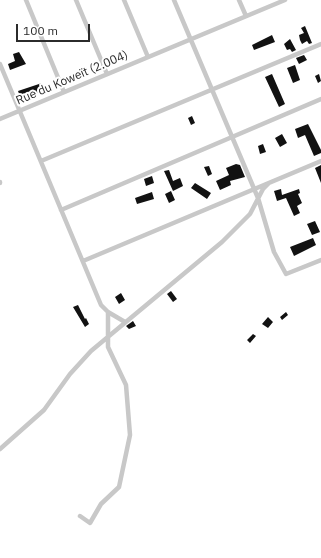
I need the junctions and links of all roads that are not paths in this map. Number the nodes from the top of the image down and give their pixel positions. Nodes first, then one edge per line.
1 (26, 0) edge
2 (76, 0) edge
3 (124, 0) edge
4 (174, 0) edge
5 (239, 0) edge
6 (285, 0) edge
7 (246, 16) junction
8 (191, 39) junction
9 (321, 44) edge
10 (148, 57) junction
11 (0, 65) edge
12 (107, 74) junction
13 (212, 89) junction
14 (64, 92) junction
15 (321, 99) edge
16 (20, 111) junction
17 (0, 119) edge
18 (231, 137) junction
19 (321, 160) edge
20 (41, 161) junction
21 (269, 183) junction
22 (254, 189) junction
23 (258, 198) junction
24 (61, 210) junction
25 (321, 260) edge
26 (82, 261) junction
27 (108, 312) junction
28 (125, 322) junction
29 (108, 336) junction
30 (0, 449) edge
31 (80, 516) dead end

1 - 14 street
2 - 12 street
3 - 10 street
4 - 8 street
5 - 7 street
6 - 7 street, Rue du Koweït (2.004)
7 - 8 street, Rue du Koweït (2.004)
8 - 10 street, Rue du Koweït (2.004)
8 - 13 street
9 - 13 street
10 - 12 street, Rue du Koweït (2.004)
11 - 16 street
12 - 14 street, Rue du Koweït (2.004)
13 - 18 street
13 - 20 street
14 - 16 street, Rue du Koweït (2.004)
15 - 18 street
16 - 17 street, Rue du Koweït (2.004)
16 - 20 street
18 - 22 street
18 - 24 street
19 - 21 street
20 - 24 street
21 - 22 street
21 - 23 street
22 - 23 street
22 - 26 street
23 - 25 street
23 - 28 street
24 - 26 street
26 - 27 street
27 - 28 street
27 - 29 street
28 - 29 street
29 - 30 street
29 - 31 street

